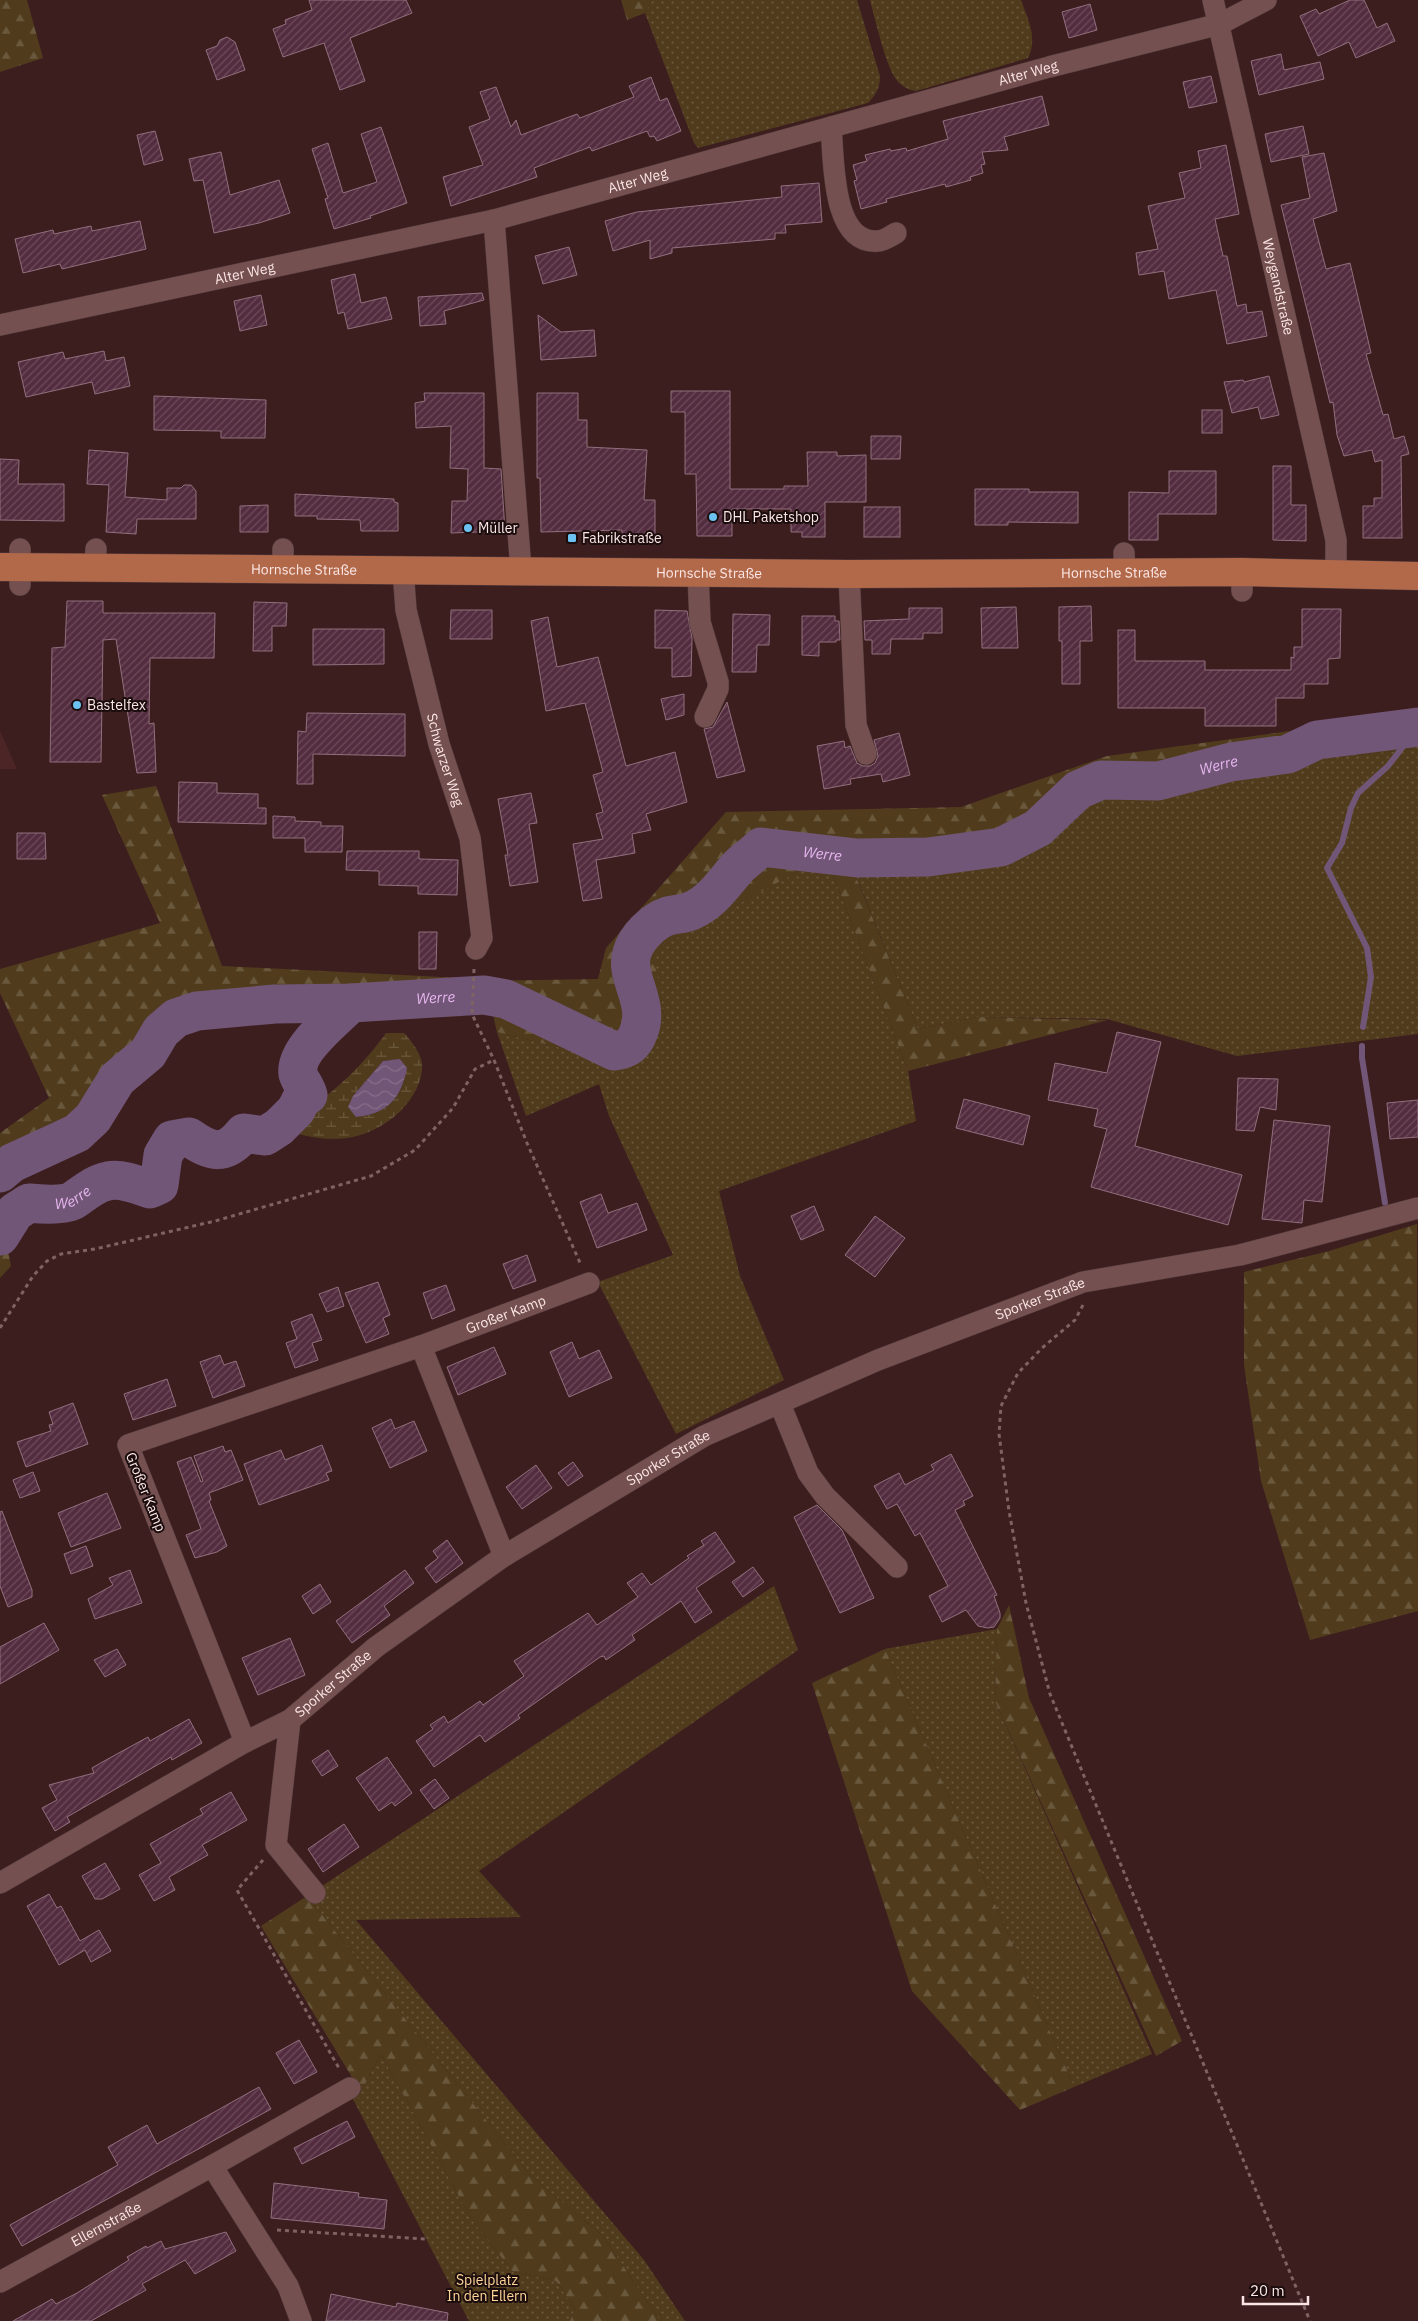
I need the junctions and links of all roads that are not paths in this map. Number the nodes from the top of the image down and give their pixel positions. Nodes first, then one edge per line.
1 (1213, 0) edge
2 (1266, 0) edge
3 (1220, 24) junction
4 (832, 127) junction
5 (494, 220) junction
6 (896, 233) dead end
7 (0, 325) edge
8 (15, 567) edge
9 (403, 570) junction
10 (521, 570) junction
11 (698, 573) junction
12 (849, 574) junction
13 (1418, 576) edge
14 (1344, 580) junction
15 (705, 717) dead end
16 (866, 754) dead end
17 (476, 949) dead end
18 (1418, 1208) edge
19 (589, 1283) road end
20 (421, 1346) junction
21 (780, 1404) junction
22 (504, 1556) junction
23 (897, 1567) dead end
24 (290, 1720) junction
25 (245, 1742) junction
26 (0, 1884) edge
27 (315, 1893) dead end
28 (350, 2088) road end
29 (212, 2166) junction
30 (0, 2282) edge
31 (301, 2321) edge

1 - 3 street, Weygandstraße
2 - 3 street, Alter Weg
3 - 4 street, Alter Weg
3 - 14 street, Weygandstraße
4 - 5 street, Alter Weg
4 - 6 street
5 - 7 street, Alter Weg
5 - 10 street
8 - 9 main road, Hornsche Straße
9 - 10 main road, Hornsche Straße
9 - 17 street, Schwarzer Weg
10 - 11 main road, Hornsche Straße
11 - 12 main road, Hornsche Straße
11 - 15 street
12 - 14 main road, Hornsche Straße
12 - 16 street
13 - 14 main road, Hornsche Straße
18 - 21 street, Sporker Straße
19 - 20 street, Großer Kamp
20 - 22 street
20 - 25 street, Großer Kamp
21 - 22 street, Sporker Straße
21 - 23 street
22 - 24 street, Sporker Straße
24 - 25 street, Sporker Straße
24 - 27 street
25 - 26 street, Sporker Straße
28 - 29 street, Ellernstraße
29 - 30 street, Ellernstraße
29 - 31 street

